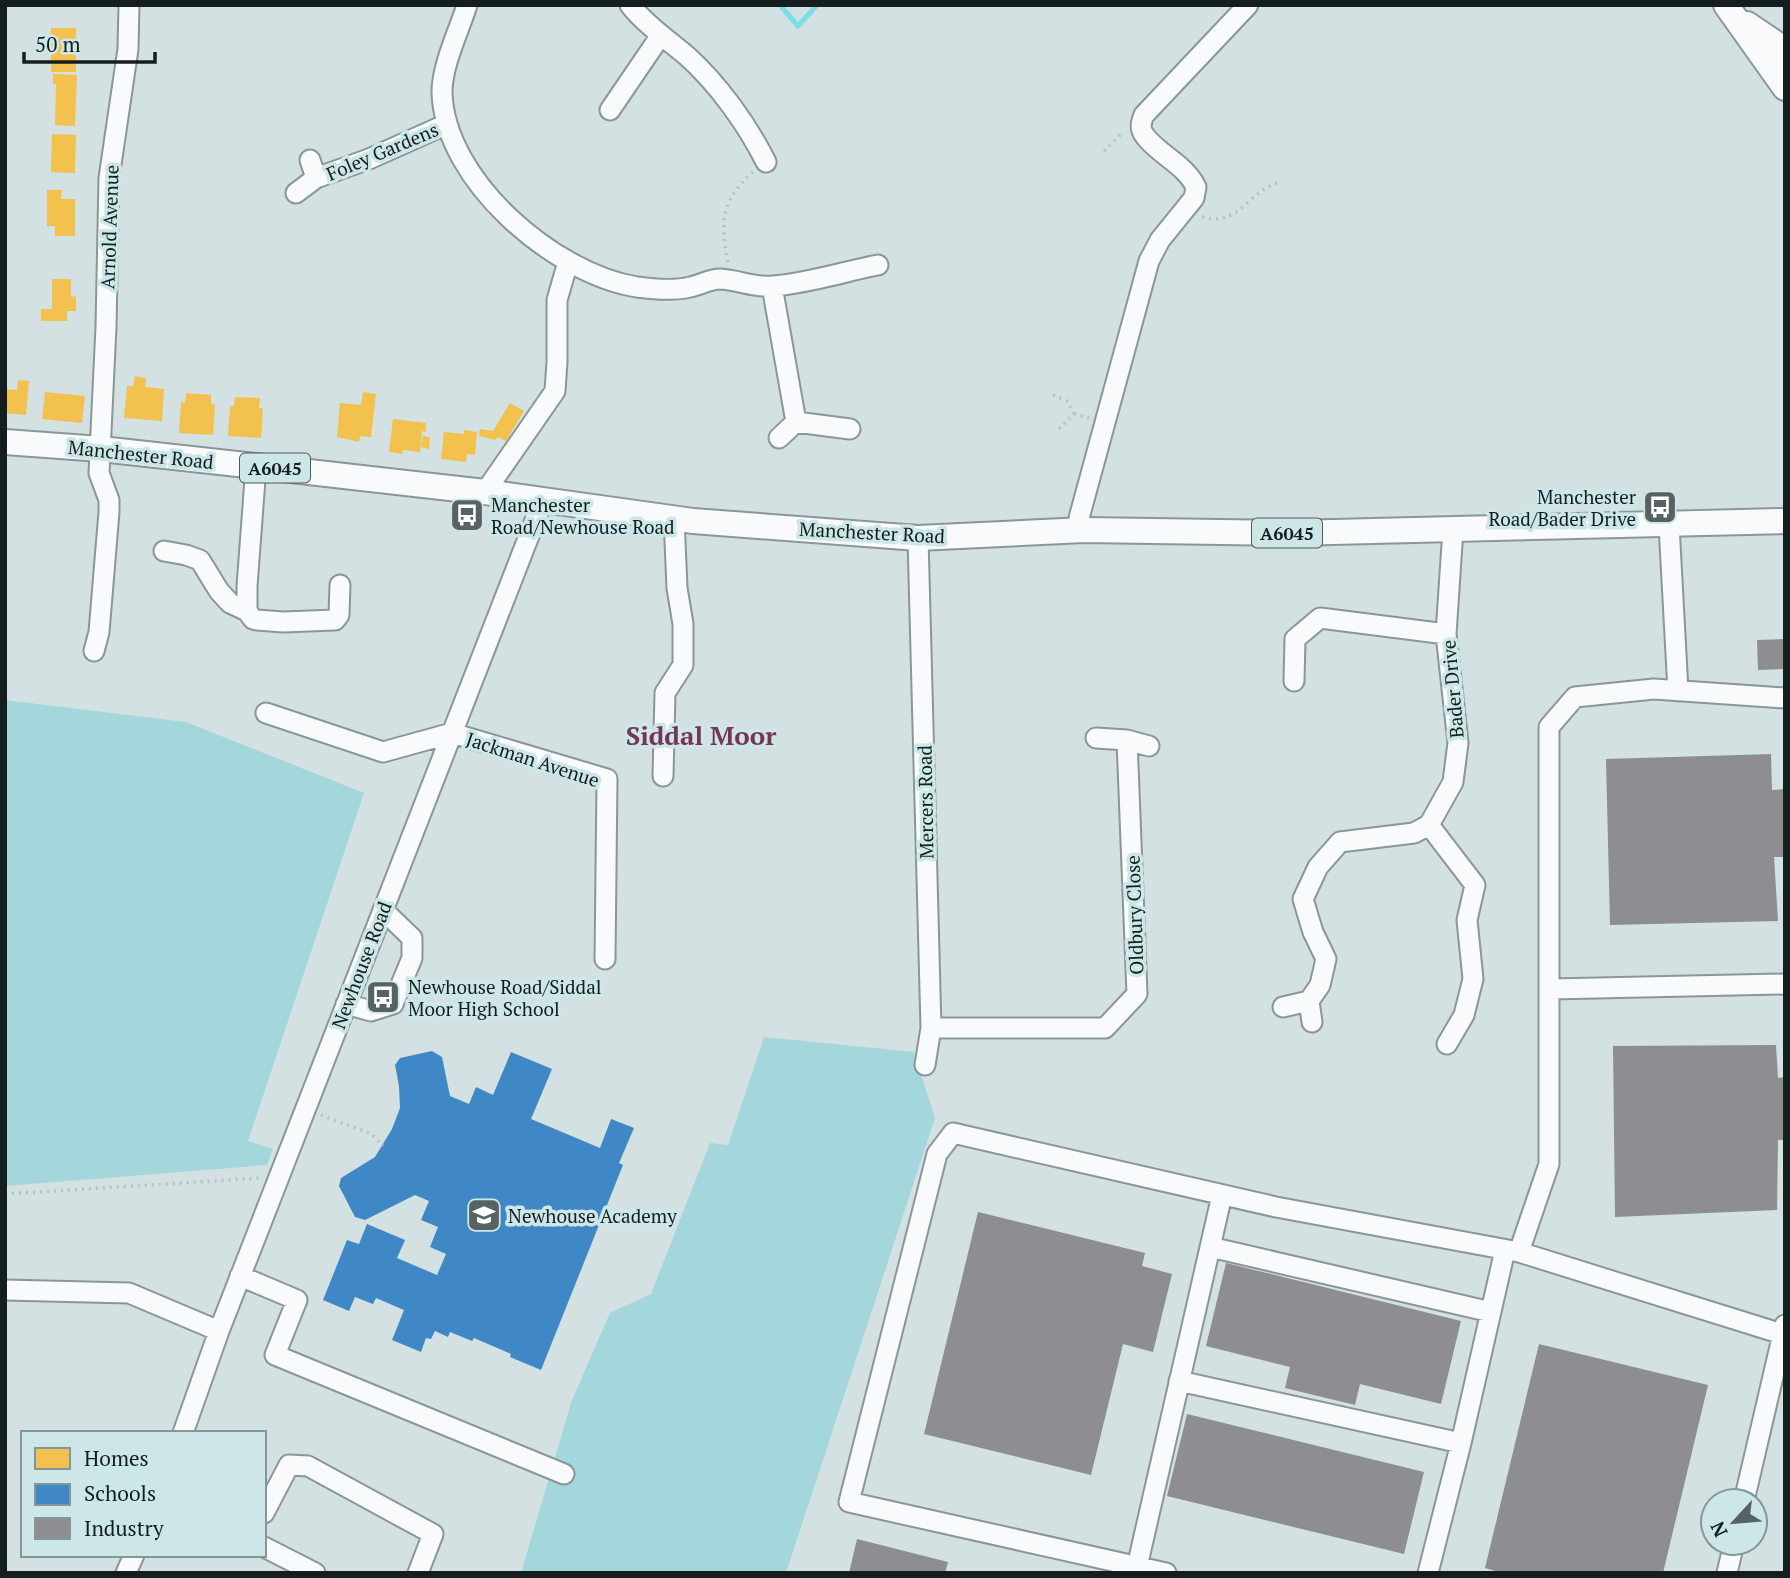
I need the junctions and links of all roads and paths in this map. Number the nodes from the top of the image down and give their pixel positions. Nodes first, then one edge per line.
1 (129, 5) edge
2 (467, 5) edge
3 (630, 5) edge
4 (1248, 5) edge
5 (1729, 9) edge
6 (662, 35) junction
7 (1785, 53) edge
8 (1785, 88) edge
9 (610, 110) dead end
10 (1140, 123) junction
11 (447, 124) junction
12 (1104, 151) dead end
13 (310, 160) dead end
14 (766, 162) joint
15 (316, 178) junction
16 (1279, 182) dead end
17 (296, 193) dead end
18 (1183, 212) junction
19 (568, 262) junction
20 (878, 265) dead end
21 (732, 281) junction
22 (772, 286) junction
23 (1053, 395) dead end
24 (1074, 414) junction
25 (796, 422) junction
26 (1104, 424) junction
27 (850, 429) dead end
28 (1059, 429) dead end
29 (779, 438) dead end
30 (5, 442) edge
31 (101, 449) junction
32 (256, 466) junction
33 (485, 492) junction
34 (543, 500) junction
35 (674, 518) junction
36 (1785, 521) edge
37 (1669, 525) junction
38 (1453, 529) junction
39 (1079, 530) junction
40 (918, 538) junction
41 (164, 551) dead end
42 (340, 585) dead end
43 (247, 611) junction
44 (1446, 634) junction
45 (94, 651) dead end
46 (1294, 681) dead end
47 (1678, 691) junction
48 (1785, 698) edge
49 (266, 713) dead end
50 (452, 733) junction
51 (1096, 738) dead end
52 (1127, 740) junction
53 (1149, 746) dead end
54 (663, 776) dead end
55 (1429, 825) junction
56 (383, 910) junction
57 (605, 958) dead end
58 (1785, 985) edge
59 (1551, 989) junction
60 (1309, 1001) junction
61 (346, 1004) junction
62 (1283, 1007) dead end
63 (1312, 1022) dead end
64 (931, 1028) junction
65 (1447, 1044) dead end
66 (925, 1065) dead end
67 (305, 1110) junction
68 (383, 1146) dead end
69 (276, 1183) junction
70 (5, 1194) edge
71 (1222, 1195) junction
72 (1210, 1247) junction
73 (1512, 1251) junction
74 (240, 1276) junction
75 (5, 1290) edge
76 (1491, 1312) junction
77 (1784, 1330) edge
78 (219, 1331) junction
79 (1179, 1381) junction
80 (184, 1431) edge
81 (1461, 1443) junction
82 (564, 1474) dead end
83 (1747, 1487) edge
84 (266, 1509) edge
85 (266, 1548) edge
86 (133, 1557) edge
87 (1136, 1567) junction
88 (126, 1573) edge
89 (315, 1573) edge
90 (418, 1573) edge
91 (1166, 1573) edge
92 (1428, 1573) edge

1 - 31 street, Arnold Avenue
2 - 11 street
3 - 6 street
4 - 10 street
5 - 7 main road
5 - 8 main road
6 - 9 street
6 - 14 street
10 - 12 path
10 - 18 street
11 - 15 street, Foley Gardens
11 - 19 street
13 - 15 street, Foley Gardens
14 - 21 path
15 - 17 street, Foley Gardens
16 - 18 path
18 - 26 street
19 - 21 street
19 - 33 street
20 - 22 street
21 - 22 street
22 - 25 street
23 - 24 path
24 - 26 path
24 - 28 path
25 - 27 street
25 - 29 street
26 - 39 street
30 - 31 main road, Manchester Road / A6045
31 - 32 main road, Manchester Road / A6045
31 - 45 street, Arnold Avenue
32 - 33 main road, Manchester Road / A6045
32 - 43 street
33 - 34 main road, Manchester Road / A6045
34 - 35 main road, Manchester Road / A6045
34 - 50 street, Newhouse Road
35 - 40 main road, Manchester Road / A6045
35 - 54 street
36 - 37 main road, Manchester Road / A6045
37 - 38 main road, Manchester Road / A6045
37 - 47 street
38 - 39 main road, Manchester Road / A6045
38 - 44 street, Bader Drive
39 - 40 main road, Manchester Road / A6045
40 - 64 street, Mercers Road
41 - 43 street
42 - 43 street
44 - 46 street
44 - 55 street, Bader Drive
47 - 48 street
47 - 59 street
49 - 50 street
50 - 56 street, Newhouse Road
50 - 57 street, Jackman Avenue
51 - 52 street
52 - 53 street
52 - 64 street, Oldbury Close
55 - 60 street
55 - 65 street
56 - 61 street, Newhouse Road
56 - 61 street
58 - 59 street
59 - 73 street
60 - 62 street
60 - 63 street
61 - 67 street, Newhouse Road
64 - 66 street, Mercers Road
67 - 68 path
67 - 69 street, Newhouse Road
69 - 70 path
69 - 74 street, Newhouse Road
71 - 72 street
71 - 73 street
71 - 87 street
72 - 76 street
72 - 79 street
73 - 76 street
73 - 77 street
74 - 78 street, Newhouse Road
74 - 82 street
75 - 78 street
76 - 81 street
77 - 83 street
78 - 80 street, Newhouse Road
79 - 81 street
79 - 87 street
81 - 92 street
84 - 90 street
85 - 89 street
86 - 88 street
87 - 91 street

